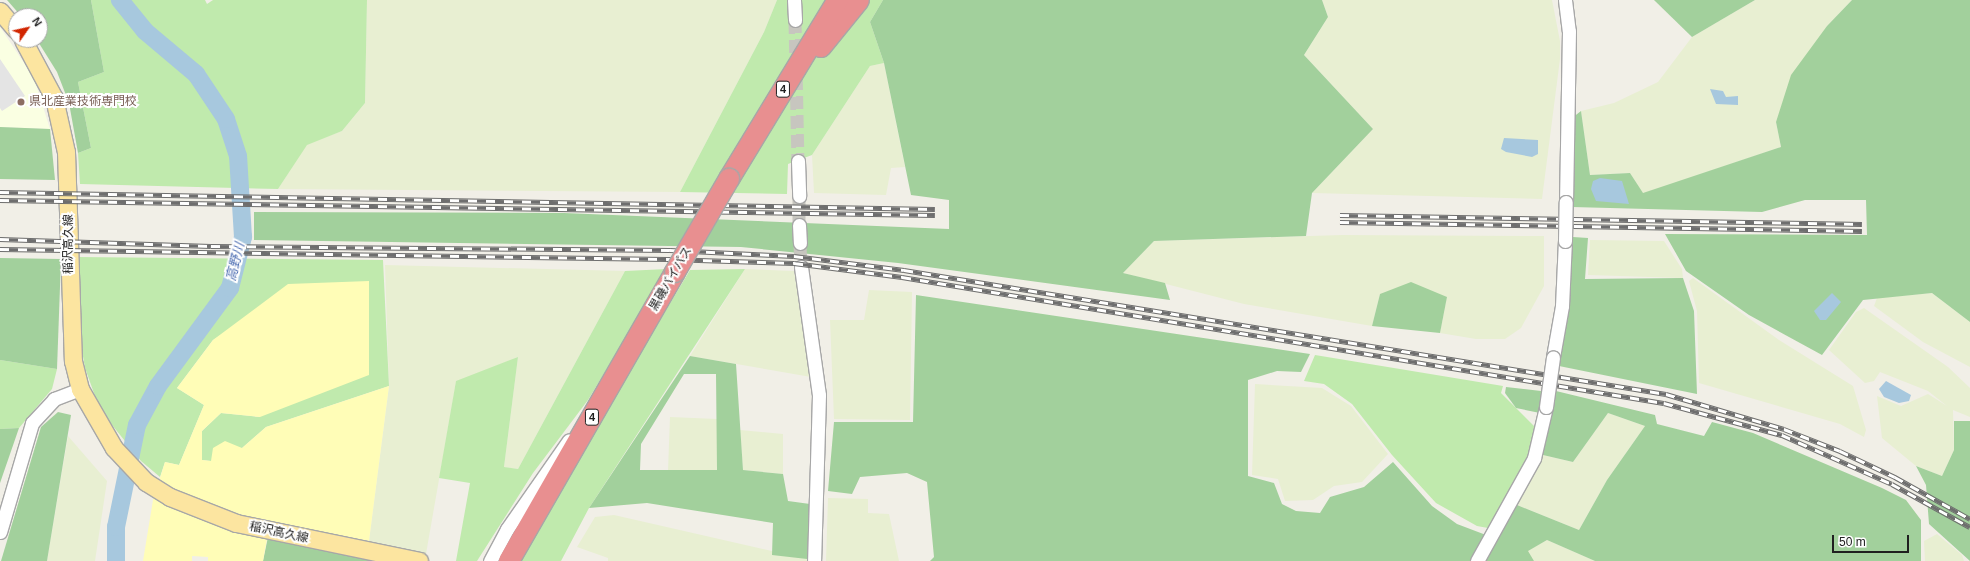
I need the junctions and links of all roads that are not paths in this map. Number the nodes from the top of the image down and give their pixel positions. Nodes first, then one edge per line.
1 (794, 0) edge
2 (838, 0) edge
3 (859, 0) edge
4 (1565, 0) edge
5 (0, 11) edge
6 (8, 20) edge
7 (795, 20) tunnel mouth
8 (27, 48) edge
9 (774, 104) junction
10 (798, 161) tunnel mouth
11 (799, 196) tunnel mouth
12 (799, 225) tunnel mouth
13 (800, 243) tunnel mouth
14 (801, 267) tunnel mouth
15 (80, 389) junction
16 (604, 397) junction
17 (0, 532) edge
18 (419, 561) edge
19 (490, 561) edge
20 (509, 561) edge
21 (814, 561) edge
22 (1477, 561) edge

1 - 7 street
2 - 9 highway, 黒磯バイパス / 4
3 - 9 highway, 4
4 - 22 street, bridge
5 - 6 main road
8 - 15 main road, 稲沢高久線
9 - 16 highway, 黒磯バイパス / 4, bridge
10 - 11 street
12 - 13 street
14 - 21 street
15 - 17 street
15 - 18 main road, 稲沢高久線
16 - 19 street
16 - 20 highway, 黒磯バイパス / 4

